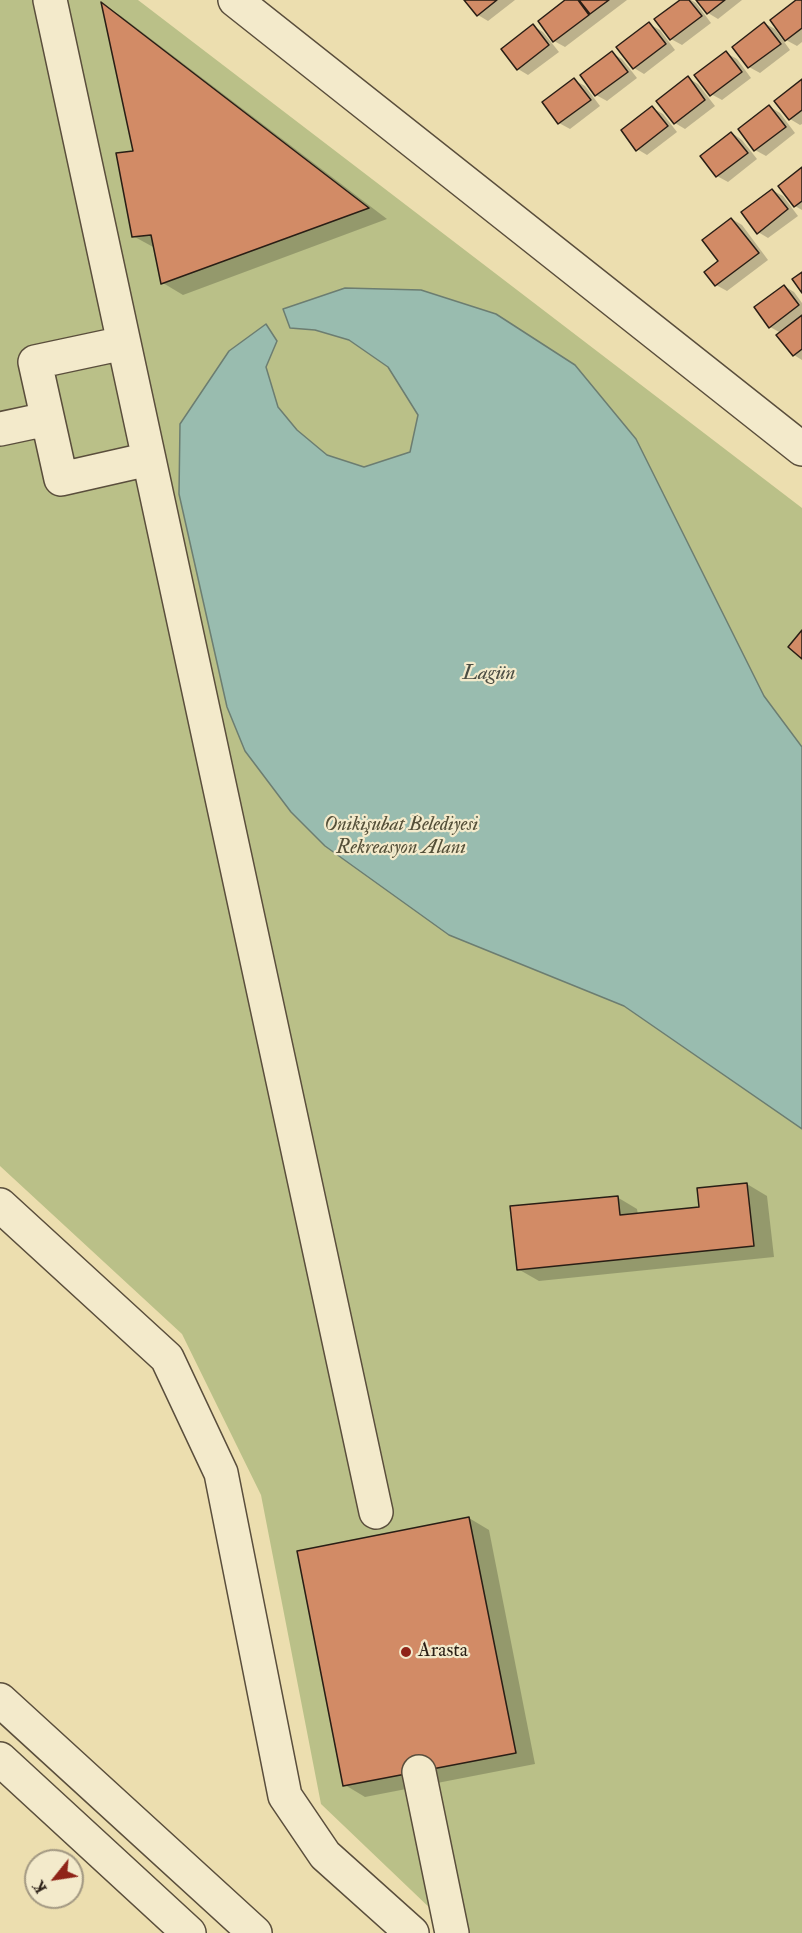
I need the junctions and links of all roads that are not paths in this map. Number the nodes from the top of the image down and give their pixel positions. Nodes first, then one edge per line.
1 (50, 0) edge
2 (235, 0) edge
3 (124, 343) junction
4 (47, 419) junction
5 (0, 429) edge
6 (802, 449) edge
7 (149, 459) junction
8 (0, 1205) edge
9 (376, 1512) dead end
10 (0, 1700) edge
11 (0, 1760) edge
12 (419, 1772) dead end
13 (189, 1933) edge
14 (255, 1933) edge
15 (412, 1933) edge
16 (452, 1933) edge

1 - 3 street
2 - 6 street
3 - 4 street
3 - 7 street
4 - 5 street
4 - 7 street
7 - 9 street
8 - 15 street
10 - 14 street
11 - 13 street
12 - 16 street

